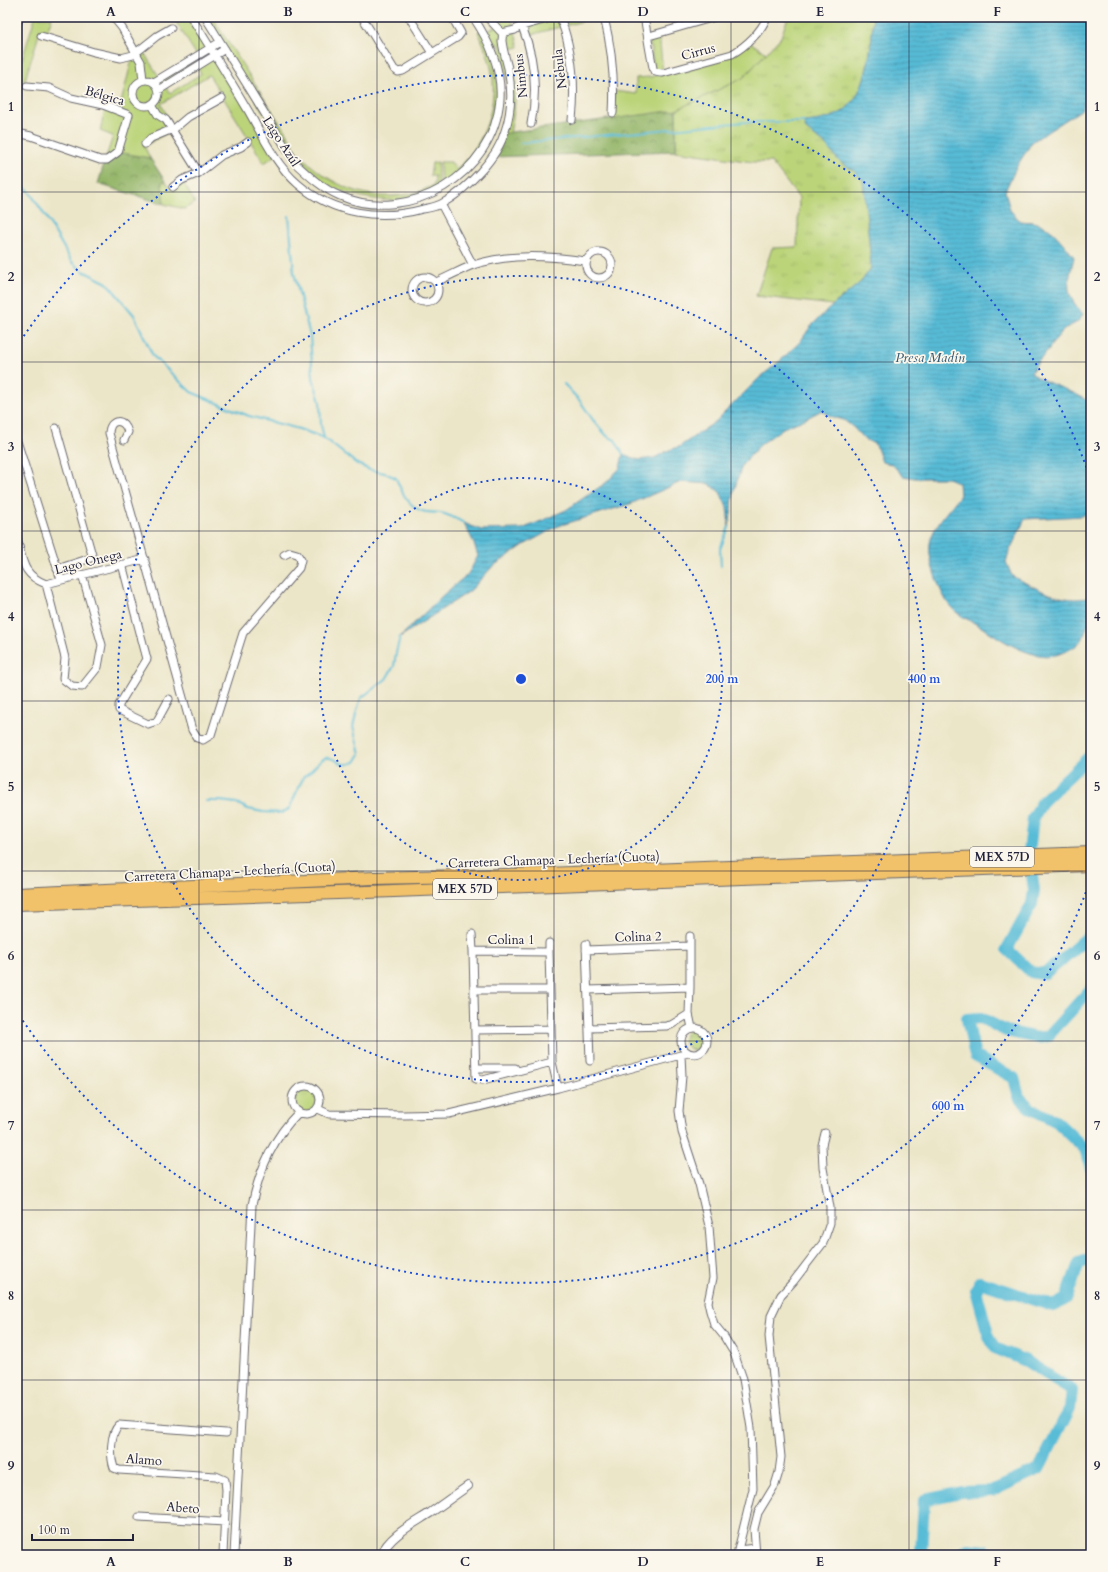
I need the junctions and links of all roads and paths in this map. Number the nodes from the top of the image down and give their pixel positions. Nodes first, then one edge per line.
1 (19, 17) edge
2 (113, 17) edge
3 (191, 17) edge
4 (205, 17) edge
5 (362, 17) edge
6 (409, 17) edge
7 (452, 17) edge
8 (474, 17) edge
9 (487, 17) edge
10 (554, 17) edge
11 (560, 17) edge
12 (604, 17) edge
13 (644, 17) edge
14 (715, 17) edge
15 (767, 17) edge
16 (17, 23) edge
17 (520, 27) junction
18 (171, 28) dead end
19 (502, 30) junction
20 (485, 34) junction
21 (41, 36) dead end
22 (649, 36) junction
23 (502, 41) junction
24 (220, 42) junction
25 (490, 45) junction
26 (210, 48) junction
27 (225, 49) junction
28 (136, 52) junction
29 (432, 54) junction
30 (215, 55) junction
31 (143, 80) junction
32 (154, 82) junction
33 (27, 86) dead end
34 (159, 90) junction
35 (222, 98) dead end
36 (139, 105) junction
37 (152, 105) junction
38 (612, 113) dead end
39 (129, 114) junction
40 (572, 120) dead end
41 (531, 124) dead end
42 (172, 130) junction
43 (17, 133) edge
44 (248, 142) dead end
45 (145, 144) dead end
46 (199, 173) junction
47 (173, 187) dead end
48 (441, 190) junction
49 (431, 195) junction
50 (440, 204) junction
51 (586, 261) dead end
52 (473, 266) junction
53 (436, 282) dead end
54 (56, 428) dead end
55 (124, 440) dead end
56 (17, 441) edge
57 (17, 538) edge
58 (284, 555) dead end
59 (145, 559) junction
60 (122, 564) junction
61 (57, 569) junction
62 (82, 574) junction
63 (61, 580) junction
64 (46, 584) junction
65 (169, 699) dead end
66 (1091, 853) edge
67 (1091, 865) edge
68 (912, 866) junction
69 (17, 894) edge
70 (17, 904) edge
71 (472, 934) dead end
72 (690, 936) dead end
73 (548, 943) dead end
74 (690, 946) junction
75 (473, 951) junction
76 (549, 952) junction
77 (690, 987) junction
78 (475, 990) junction
79 (549, 990) junction
80 (588, 990) junction
81 (689, 1014) junction
82 (677, 1021) junction
83 (589, 1028) junction
84 (550, 1029) junction
85 (475, 1030) junction
86 (689, 1030) junction
87 (685, 1054) junction
88 (590, 1060) dead end
89 (552, 1062) junction
90 (476, 1068) junction
91 (525, 1068) junction
92 (558, 1088) junction
93 (318, 1109) junction
94 (298, 1112) junction
95 (825, 1133) dead end
96 (226, 1433) dead end
97 (468, 1486) dead end
98 (140, 1516) dead end
99 (225, 1522) junction
100 (756, 1551) edge
101 (738, 1552) edge
102 (223, 1555) edge
103 (234, 1555) edge
104 (381, 1555) edge

1 - 16 street
2 - 28 street
3 - 26 street, Lago Azúl
4 - 24 street, Lago Azúl
5 - 29 street
6 - 29 street
7 - 29 street
8 - 20 street, Lago Azúl
9 - 19 street
10 - 17 street
11 - 40 street, Nebula
12 - 38 street
13 - 22 street, Cirrus
14 - 22 street, Cirrus
15 - 22 street, Cirrus
17 - 19 street
17 - 41 street, Nimbus
18 - 28 street
19 - 20 street
19 - 23 street, Lago Azúl
20 - 25 street, Lago Azúl
21 - 28 street
23 - 25 street
23 - 50 street, Lago Azúl
24 - 26 street
24 - 27 street, Lago Azúl
25 - 48 street, Lago Azúl
26 - 30 street, Lago Azúl
26 - 32 street
27 - 30 street
27 - 49 street, Lago Azúl
28 - 31 street
30 - 34 street
30 - 50 street, Lago Azúl
31 - 32 street
31 - 36 street, Bélgica
32 - 34 street
33 - 39 street, Bélgica
34 - 37 street
35 - 42 street
36 - 37 street, Bélgica
36 - 39 street
37 - 42 street
39 - 43 street, Bélgica
42 - 45 street
42 - 46 street
44 - 46 street
46 - 47 street
48 - 49 street, Lago Azúl
48 - 50 street
49 - 50 street
50 - 52 street
51 - 52 street
52 - 53 street
54 - 61 street
55 - 59 street
56 - 61 street
57 - 64 street, Lago Onega
58 - 59 street
59 - 60 street, Lago Onega
60 - 62 street, Lago Onega
60 - 65 street
61 - 63 street
62 - 63 street, Lago Onega
62 - 64 street
63 - 64 street, Lago Onega
66 - 68 highway, Carretera Chamapa - Lechería (Cuota) / MEX 57D
67 - 68 highway, Carretera Chamapa - Lechería (Cuota) / MEX 57D
68 - 69 highway, Carretera Chamapa - Lechería (Cuota) / MEX 57D
68 - 70 highway, Carretera Chamapa - Lechería (Cuota) / MEX 57D
71 - 75 street, Colina 1
72 - 74 street
73 - 76 street, Colina 1
74 - 77 street
74 - 80 street, Colina 2
75 - 76 street, Colina 1
75 - 78 street, Colina 1
76 - 79 street, Colina 1
77 - 80 street
77 - 81 street
78 - 79 street
78 - 85 street, Colina 1
79 - 84 street, Colina 1
80 - 83 street, Colina 2
81 - 82 street
81 - 86 street
82 - 83 street
82 - 86 street
83 - 88 street, Colina 2
84 - 85 street
84 - 89 street, Colina 1
85 - 90 street, Colina 1
86 - 87 street
86 - 87 street
87 - 92 street
87 - 101 street
89 - 91 street, Colina 1
89 - 92 street, Colina 1
90 - 91 street, Colina 1
90 - 91 street, Colina 1
92 - 93 street
93 - 94 street
93 - 94 street
94 - 103 street
95 - 100 street
96 - 99 street, Alamo
97 - 104 street
98 - 99 street, Abeto
99 - 102 street, Alamo
100 - 101 street

